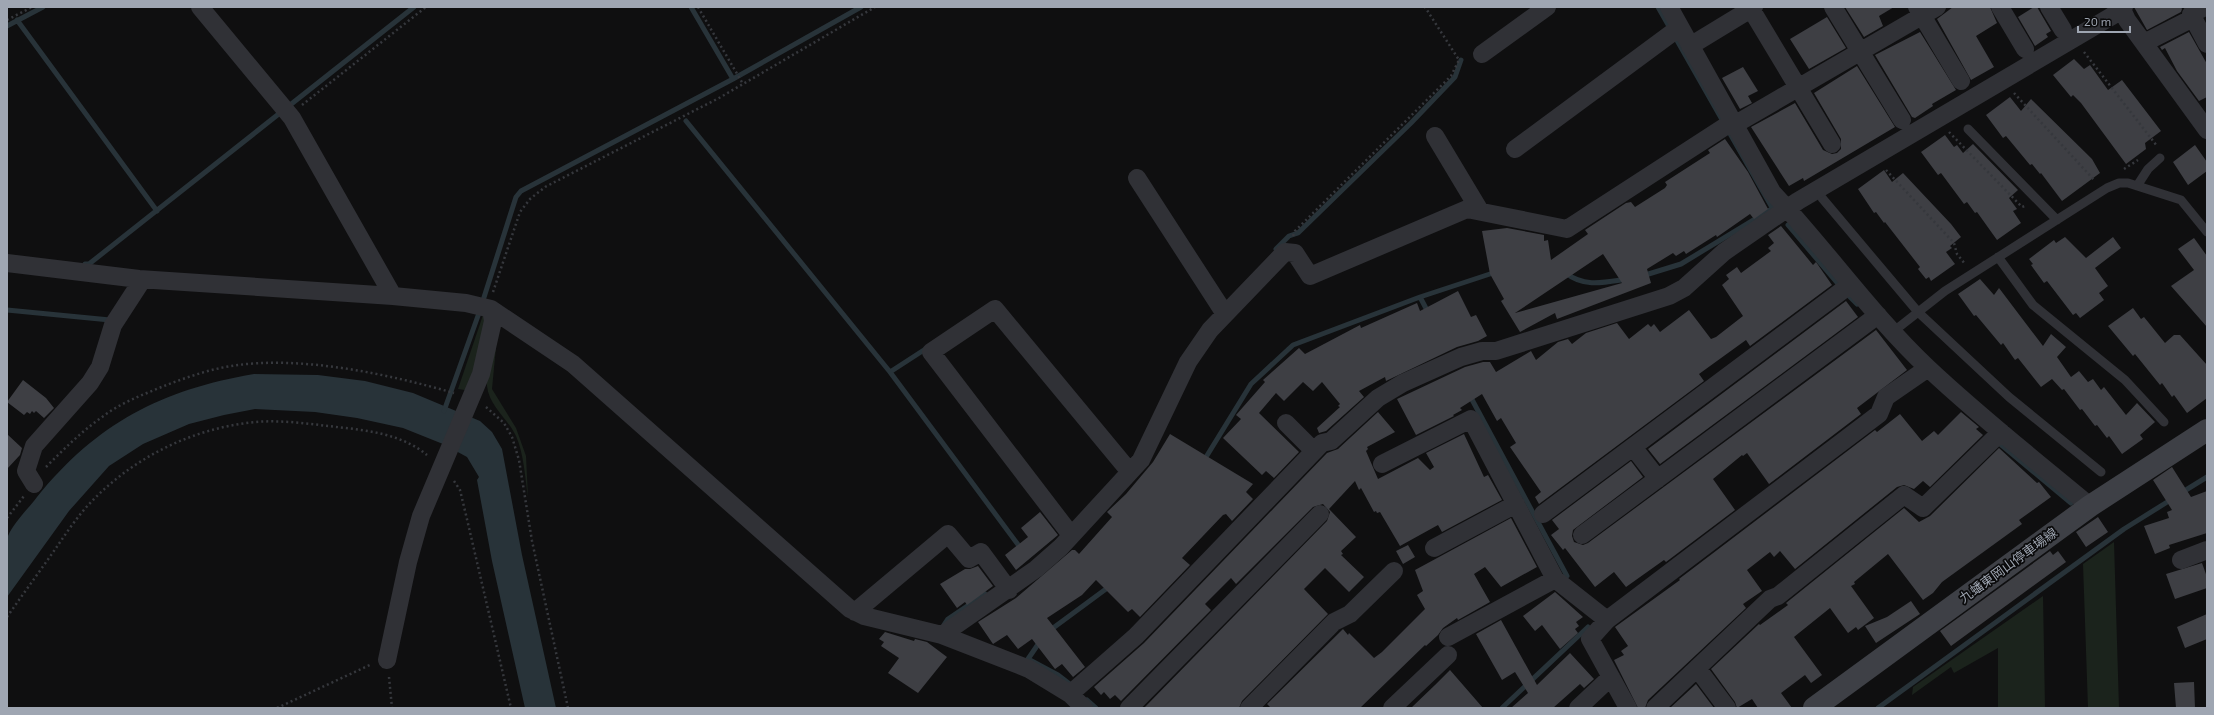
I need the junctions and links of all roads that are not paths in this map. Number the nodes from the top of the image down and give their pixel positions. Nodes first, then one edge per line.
1 (200, 7) edge
2 (1547, 7) edge
3 (1669, 7) edge
4 (1832, 7) edge
5 (2000, 7) edge
6 (2049, 7) edge
7 (2122, 8) edge
8 (1746, 9) edge
9 (1925, 10) edge
10 (2199, 13) edge
11 (1676, 30) junction
12 (2063, 30) dead end
13 (2144, 43) junction
14 (2207, 44) edge
15 (1690, 46) junction
16 (2025, 49) dead end
17 (1861, 52) junction
18 (1482, 54) dead end
19 (1961, 81) dead end
20 (1799, 88) junction
21 (1902, 120) dead end
22 (1729, 125) junction
23 (1968, 129) dead end
24 (2207, 130) edge
25 (1435, 136) dead end
26 (1832, 144) dead end
27 (1515, 149) dead end
28 (2160, 158) road end
29 (1137, 178) dead end
30 (2137, 186) junction
31 (1822, 198) dead end
32 (1783, 204) junction
33 (1480, 211) junction
34 (2057, 220) junction
35 (2207, 232) edge
36 (1998, 257) junction
37 (7, 263) edge
38 (139, 281) junction
39 (1851, 284) junction
40 (393, 296) junction
41 (484, 307) junction
42 (1221, 309) junction
43 (1918, 312) junction
44 (1878, 315) junction
45 (1894, 331) junction
46 (1928, 368) junction
47 (2164, 422) dead end
48 (1286, 423) dead end
49 (2207, 430) edge
50 (2001, 432) junction
51 (1633, 447) junction
52 (1314, 451) junction
53 (1382, 464) dead end
54 (1130, 472) junction
55 (2101, 472) dead end
56 (1658, 479) junction
57 (34, 484) road end
58 (1516, 504) junction
59 (2090, 506) junction
60 (1320, 514) dead end
61 (1543, 514) dead end
62 (1071, 535) junction
63 (1582, 535) dead end
64 (1434, 548) dead end
65 (2207, 550) edge
66 (2181, 560) dead end
67 (1394, 571) dead end
68 (1555, 579) junction
69 (1009, 590) junction
70 (854, 612) junction
71 (1607, 620) junction
72 (942, 635) junction
73 (1448, 637) dead end
74 (1448, 655) dead end
75 (387, 660) road end
76 (1697, 668) junction
77 (1611, 677) junction
78 (1074, 690) junction
79 (1084, 708) edge
80 (1129, 708) edge
81 (1249, 708) edge
82 (1392, 708) edge
83 (1578, 708) edge
84 (1628, 708) edge
85 (1655, 708) edge
86 (1727, 708) edge
87 (1814, 708) edge

1 - 40 street
2 - 18 street
3 - 11 street
4 - 17 street
5 - 16 street
6 - 12 street
7 - 13 street
7 - 32 street
8 - 15 street
8 - 20 street
9 - 17 street
9 - 19 street
10 - 13 street
10 - 14 street
11 - 15 street
11 - 27 street
13 - 24 street
15 - 22 street
17 - 20 street
17 - 21 street
20 - 22 street
20 - 26 street
22 - 32 street
22 - 33 street
23 - 34 lane
25 - 33 street
28 - 30 lane
29 - 42 street
30 - 34 lane
30 - 35 lane
31 - 43 lane
32 - 39 street
32 - 52 street
33 - 42 street
34 - 36 lane
36 - 43 lane
36 - 47 lane
37 - 38 street
38 - 40 street
38 - 57 street
39 - 44 street
39 - 51 street
40 - 41 street
41 - 70 street
41 - 75 street
42 - 54 street
43 - 45 lane
43 - 55 lane
44 - 45 street
44 - 56 street
45 - 46 street
46 - 50 street
46 - 71 street
48 - 52 street
49 - 59 main road, 九蟠東岡山停車場線
50 - 59 street
50 - 76 street
51 - 56 street
51 - 61 street
52 - 78 street
53 - 58 street
54 - 62 street
54 - 62 street
56 - 63 street
58 - 64 street
58 - 68 street
59 - 87 main road, 九蟠東岡山停車場線
60 - 80 street
62 - 69 street
65 - 66 street
67 - 81 street
68 - 71 street
68 - 73 street
69 - 70 street
69 - 72 street
70 - 72 street
71 - 77 street
72 - 78 street
74 - 82 street
76 - 85 street
76 - 86 street
77 - 83 street
77 - 84 street
78 - 79 street

